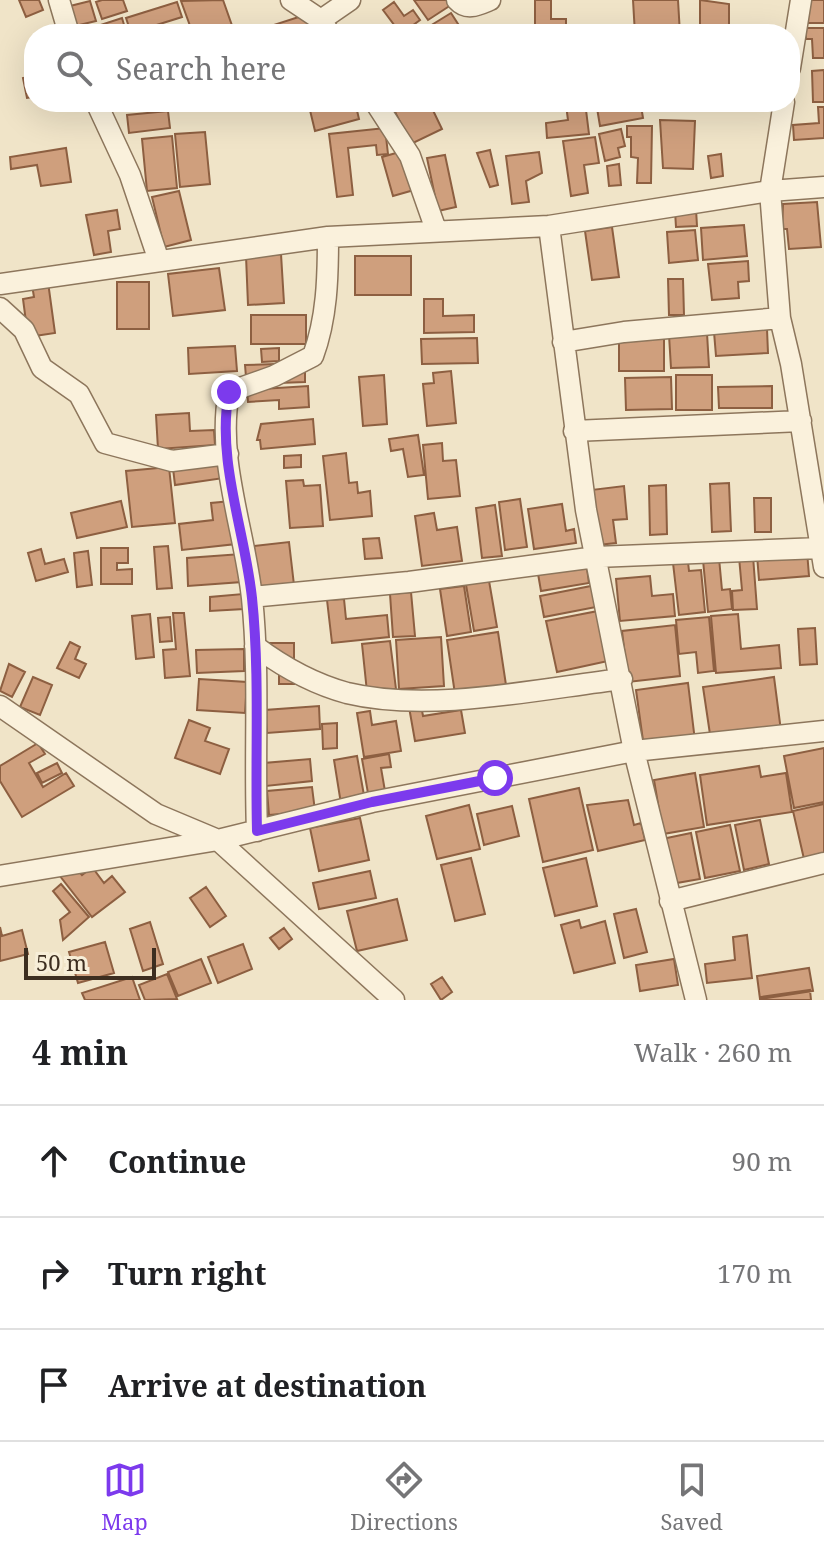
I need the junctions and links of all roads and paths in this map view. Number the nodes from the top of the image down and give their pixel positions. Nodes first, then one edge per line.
1 (59, 0) edge
2 (291, 0) edge
3 (350, 0) edge
4 (457, 0) edge
5 (490, 0) edge
6 (801, 0) edge
7 (66, 24) edge
8 (322, 24) edge
9 (329, 24) edge
10 (797, 24) edge
11 (101, 112) edge
12 (381, 112) edge
13 (782, 112) edge
14 (824, 187) edge
15 (770, 191) junction
16 (549, 226) junction
17 (436, 230) junction
18 (328, 237) junction
19 (159, 261) junction
20 (0, 284) edge
21 (0, 308) edge
22 (780, 318) junction
23 (563, 342) junction
24 (801, 421) junction
25 (574, 431) junction
26 (228, 454) junction
27 (596, 557) junction
28 (823, 558) edge
29 (252, 597) junction
30 (255, 646) junction
31 (622, 679) junction
32 (0, 706) edge
33 (824, 731) edge
34 (634, 751) junction
35 (257, 831) junction
36 (218, 840) junction
37 (824, 863) edge
38 (0, 876) edge
39 (670, 901) junction
40 (394, 1000) edge
41 (696, 1000) edge

1 - 7 street
2 - 8 street
3 - 9 street
4 - 5 street
6 - 10 street
11 - 19 street
12 - 17 street
13 - 15 street
14 - 15 street
15 - 16 street
15 - 22 street
16 - 17 street
16 - 23 street
17 - 18 street
18 - 19 street
18 - 26 street
19 - 20 street
21 - 26 street
22 - 23 street
22 - 24 street
23 - 25 street
24 - 25 street
24 - 28 street
25 - 27 street
26 - 29 street
27 - 28 street
27 - 29 street
27 - 31 street
29 - 30 street
30 - 31 street
30 - 35 street
31 - 34 street
32 - 36 street
33 - 34 street
34 - 35 street
34 - 39 street
35 - 36 street
36 - 38 street
36 - 40 street
37 - 39 street
39 - 41 street

